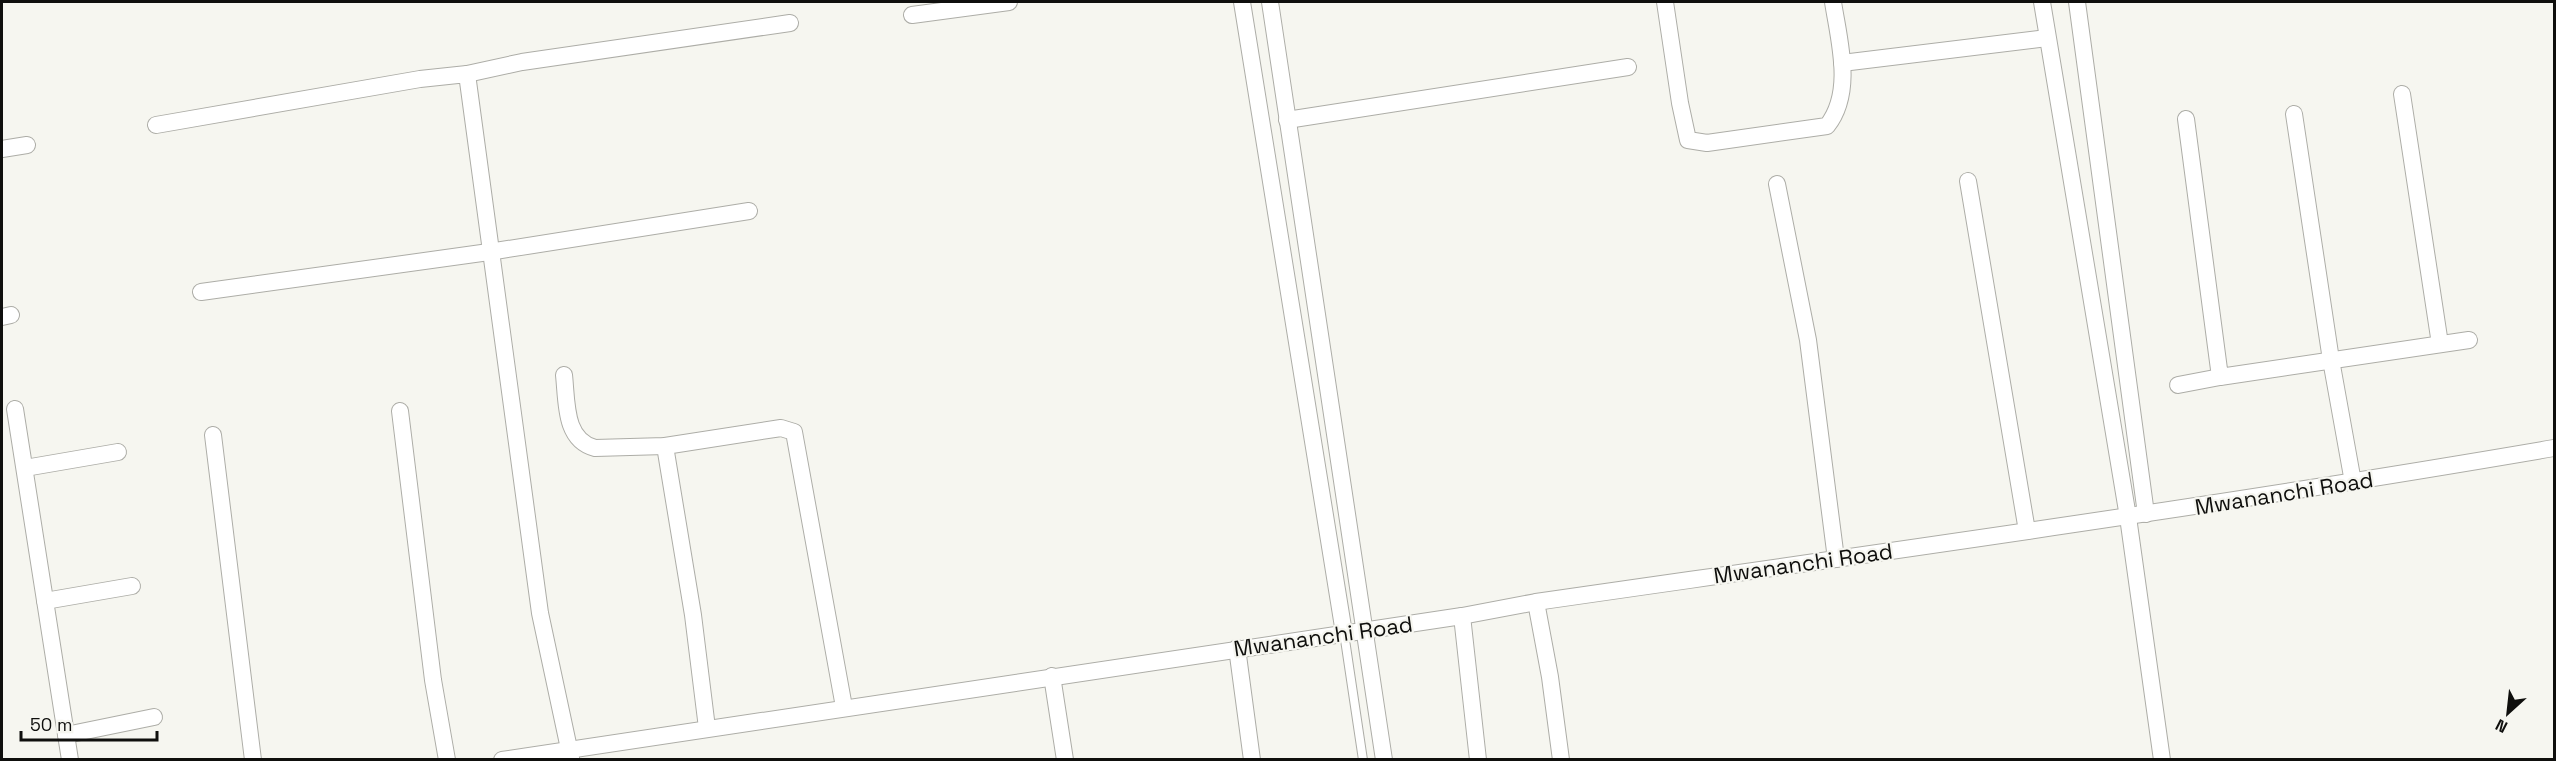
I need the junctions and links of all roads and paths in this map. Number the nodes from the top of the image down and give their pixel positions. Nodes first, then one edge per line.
1 (1009, 2) edge
2 (1242, 2) edge
3 (1270, 2) edge
4 (1665, 2) edge
5 (1833, 2) edge
6 (2042, 2) edge
7 (2077, 2) edge
8 (912, 15) dead end
9 (790, 23) dead end
10 (2047, 38) junction
11 (1842, 63) junction
12 (1628, 67) dead end
13 (467, 74) junction
14 (2402, 94) dead end
15 (2294, 114) dead end
16 (2186, 119) dead end
17 (1287, 120) junction
18 (156, 124) dead end
19 (27, 145) dead end
20 (2, 149) edge
21 (1968, 181) dead end
22 (1777, 184) dead end
23 (749, 211) dead end
24 (489, 252) junction
25 (201, 292) dead end
26 (2469, 340) dead end
27 (2440, 344) junction
28 (2331, 360) junction
29 (564, 375) dead end
30 (2220, 377) junction
31 (2178, 385) dead end
32 (15, 409) dead end
33 (400, 411) dead end
34 (213, 435) dead end
35 (665, 446) junction
36 (2554, 448) edge
37 (118, 452) dead end
38 (24, 468) junction
39 (2353, 482) junction
40 (2146, 514) junction
41 (2128, 517) junction
42 (2026, 531) junction
43 (1836, 559) junction
44 (132, 586) dead end
45 (45, 601) junction
46 (1536, 602) junction
47 (1462, 616) junction
48 (1365, 630) junction
49 (1344, 633) junction
50 (1237, 648) junction
51 (1052, 676) junction
52 (844, 707) junction
53 (154, 717) dead end
54 (707, 728) junction
55 (66, 735) junction
56 (571, 754) edge
57 (70, 759) edge
58 (253, 759) edge
59 (447, 759) edge
60 (502, 759) edge
61 (1065, 759) edge
62 (1252, 759) edge
63 (1363, 759) edge
64 (1384, 759) edge
65 (1478, 759) edge
66 (1561, 759) edge
67 (2162, 759) edge

1 - 8 street
2 - 49 street
3 - 17 street
4 - 11 street
5 - 11 street
6 - 10 street
7 - 40 street
9 - 13 street
10 - 11 street
10 - 41 street
12 - 17 street
13 - 18 street
13 - 24 street
14 - 27 street
15 - 28 street
16 - 30 street
17 - 48 street
19 - 20 street
21 - 42 street
22 - 43 street
23 - 24 street
24 - 25 street
24 - 56 street
26 - 27 street
27 - 28 street
28 - 30 street
28 - 39 street
29 - 35 street
30 - 31 street
32 - 38 street
33 - 59 street
34 - 58 street
35 - 52 street
35 - 54 street
36 - 39 street, Mwananchi Road
37 - 38 street
38 - 45 street
39 - 40 street, Mwananchi Road
40 - 41 street, Mwananchi Road
41 - 42 street, Mwananchi Road
41 - 67 street
42 - 43 street, Mwananchi Road
43 - 46 street, Mwananchi Road
44 - 45 street
45 - 55 street
46 - 47 street, Mwananchi Road
46 - 66 street
47 - 48 street, Mwananchi Road
47 - 65 street
48 - 49 street, Mwananchi Road
48 - 64 street
49 - 50 street, Mwananchi Road
49 - 63 lane
50 - 51 street, Mwananchi Road
50 - 62 street
51 - 52 street, Mwananchi Road
51 - 61 street
52 - 54 street, Mwananchi Road
53 - 55 street
54 - 56 street, Mwananchi Road
55 - 57 street
56 - 60 street, Mwananchi Road

